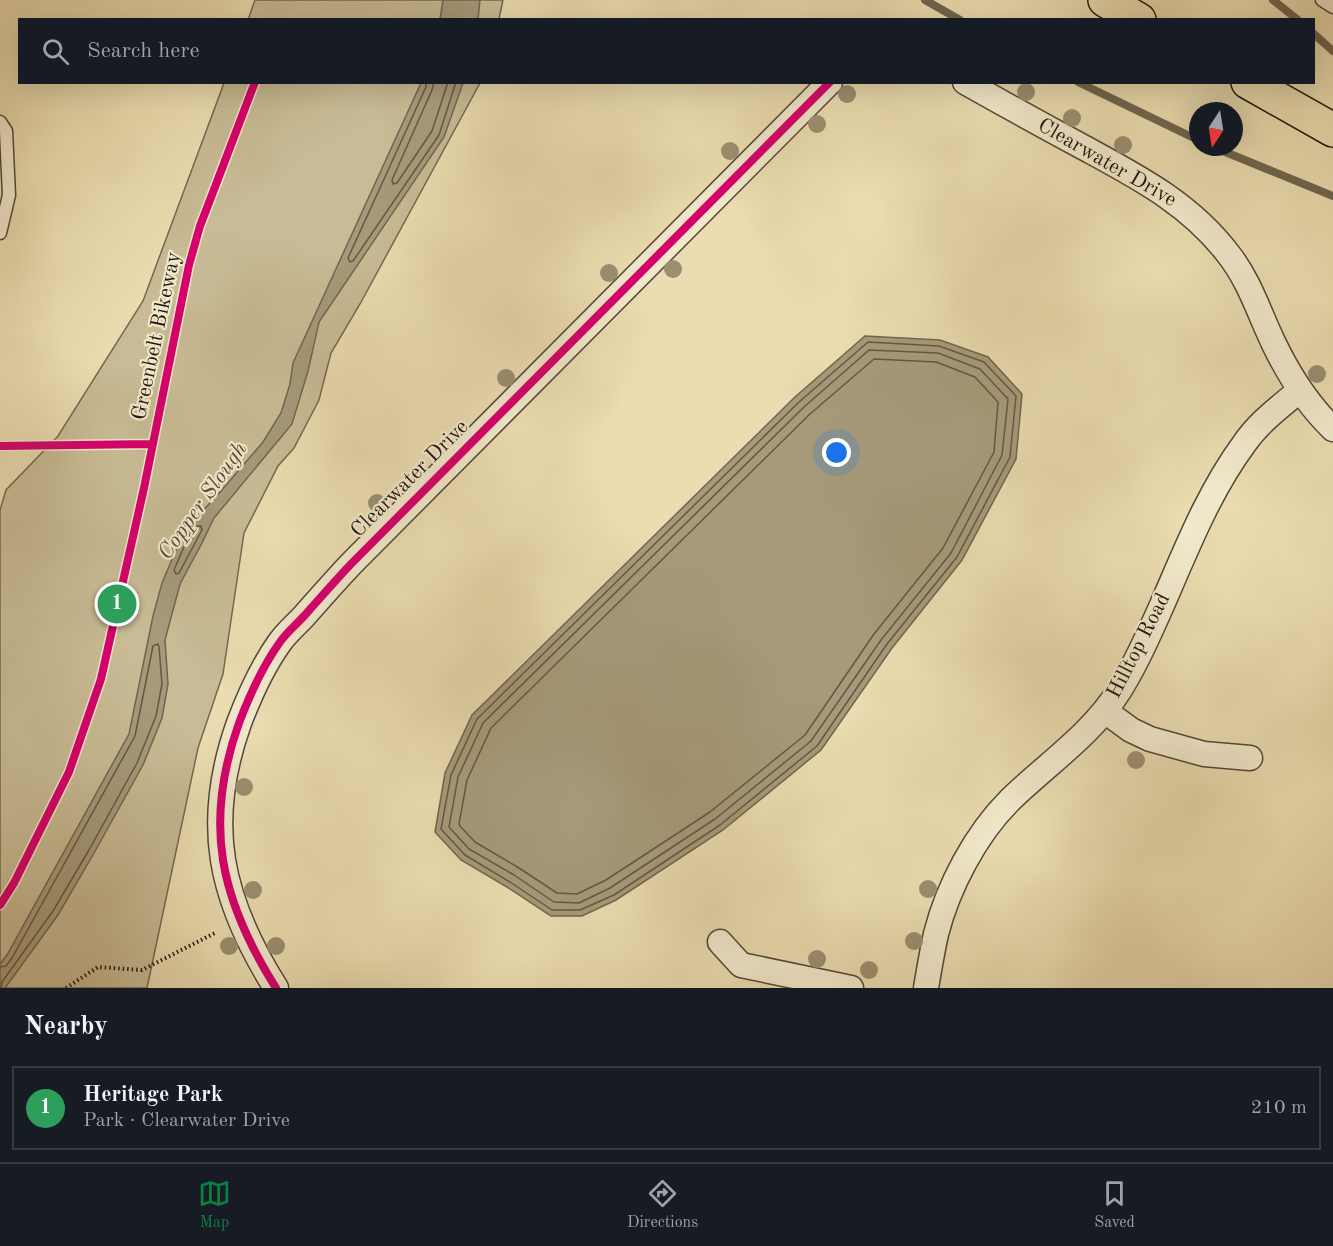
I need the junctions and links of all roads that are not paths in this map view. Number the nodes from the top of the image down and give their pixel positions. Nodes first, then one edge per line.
1 (1105, 0) edge
2 (1322, 0) edge
3 (1333, 7) edge
4 (1136, 18) edge
5 (828, 84) edge
6 (969, 84) edge
7 (1252, 84) edge
8 (0, 122) edge
9 (1333, 130) edge
10 (0, 233) edge
11 (1300, 390) junction
12 (1333, 429) edge
13 (1106, 711) junction
14 (1250, 758) dead end
15 (720, 942) dead end
16 (276, 988) edge
17 (851, 988) edge
18 (926, 988) edge

1 - 4 highway
2 - 3 lane
5 - 16 street, Clearwater Drive
6 - 11 street, Clearwater Drive
7 - 9 highway
8 - 10 lane
11 - 12 street, Clearwater Drive
11 - 13 street, Hilltop Road
13 - 14 street
13 - 18 street, Hilltop Road
15 - 17 street

